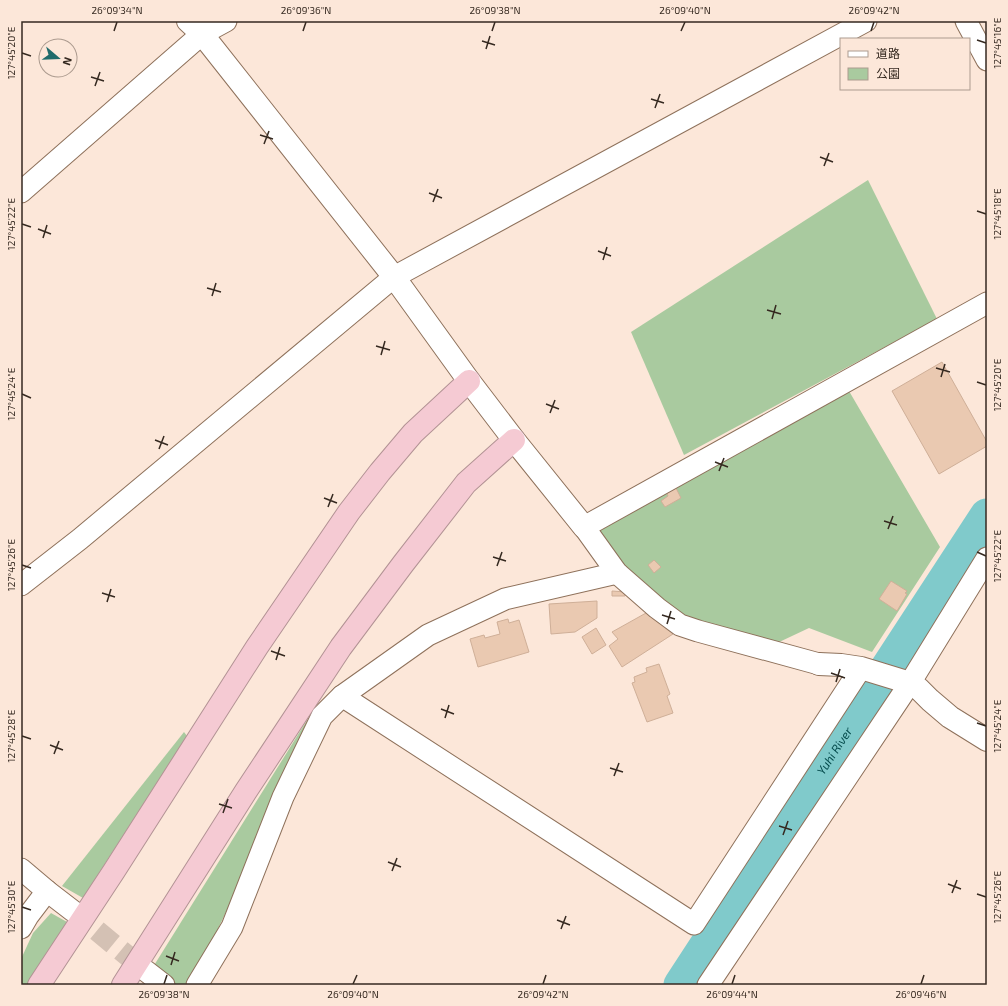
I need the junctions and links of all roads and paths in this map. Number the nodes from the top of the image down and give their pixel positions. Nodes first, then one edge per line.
1 (226, 21) edge
2 (866, 21) edge
3 (966, 21) edge
4 (195, 27) edge
5 (987, 60) edge
6 (21, 192) edge
7 (394, 277) junction
8 (987, 303) edge
9 (469, 381) junction
10 (514, 440) junction
11 (584, 526) junction
12 (987, 558) edge
13 (617, 573) junction
14 (21, 585) edge
15 (820, 664) joint
16 (865, 669) junction
17 (904, 681) junction
18 (342, 696) junction
19 (987, 740) edge
20 (21, 869) edge
21 (48, 891) junction
22 (73, 911) tunnel mouth
23 (21, 928) edge
24 (146, 971) tunnel mouth
25 (39, 985) edge
26 (123, 985) edge
27 (164, 985) edge
28 (198, 985) edge
29 (708, 985) edge

1 - 4 street
2 - 7 street
3 - 5 street
4 - 6 street
4 - 7 street
7 - 9 street
7 - 14 street
8 - 11 street
9 - 10 street
9 - 25 highway
10 - 11 street
10 - 26 highway
11 - 13 street
12 - 17 street
13 - 15 street
13 - 18 street
15 - 16 street
16 - 17 street
16 - 18 street
17 - 19 street
17 - 29 street
18 - 28 street
20 - 21 street
21 - 22 street
21 - 23 street
24 - 27 street

